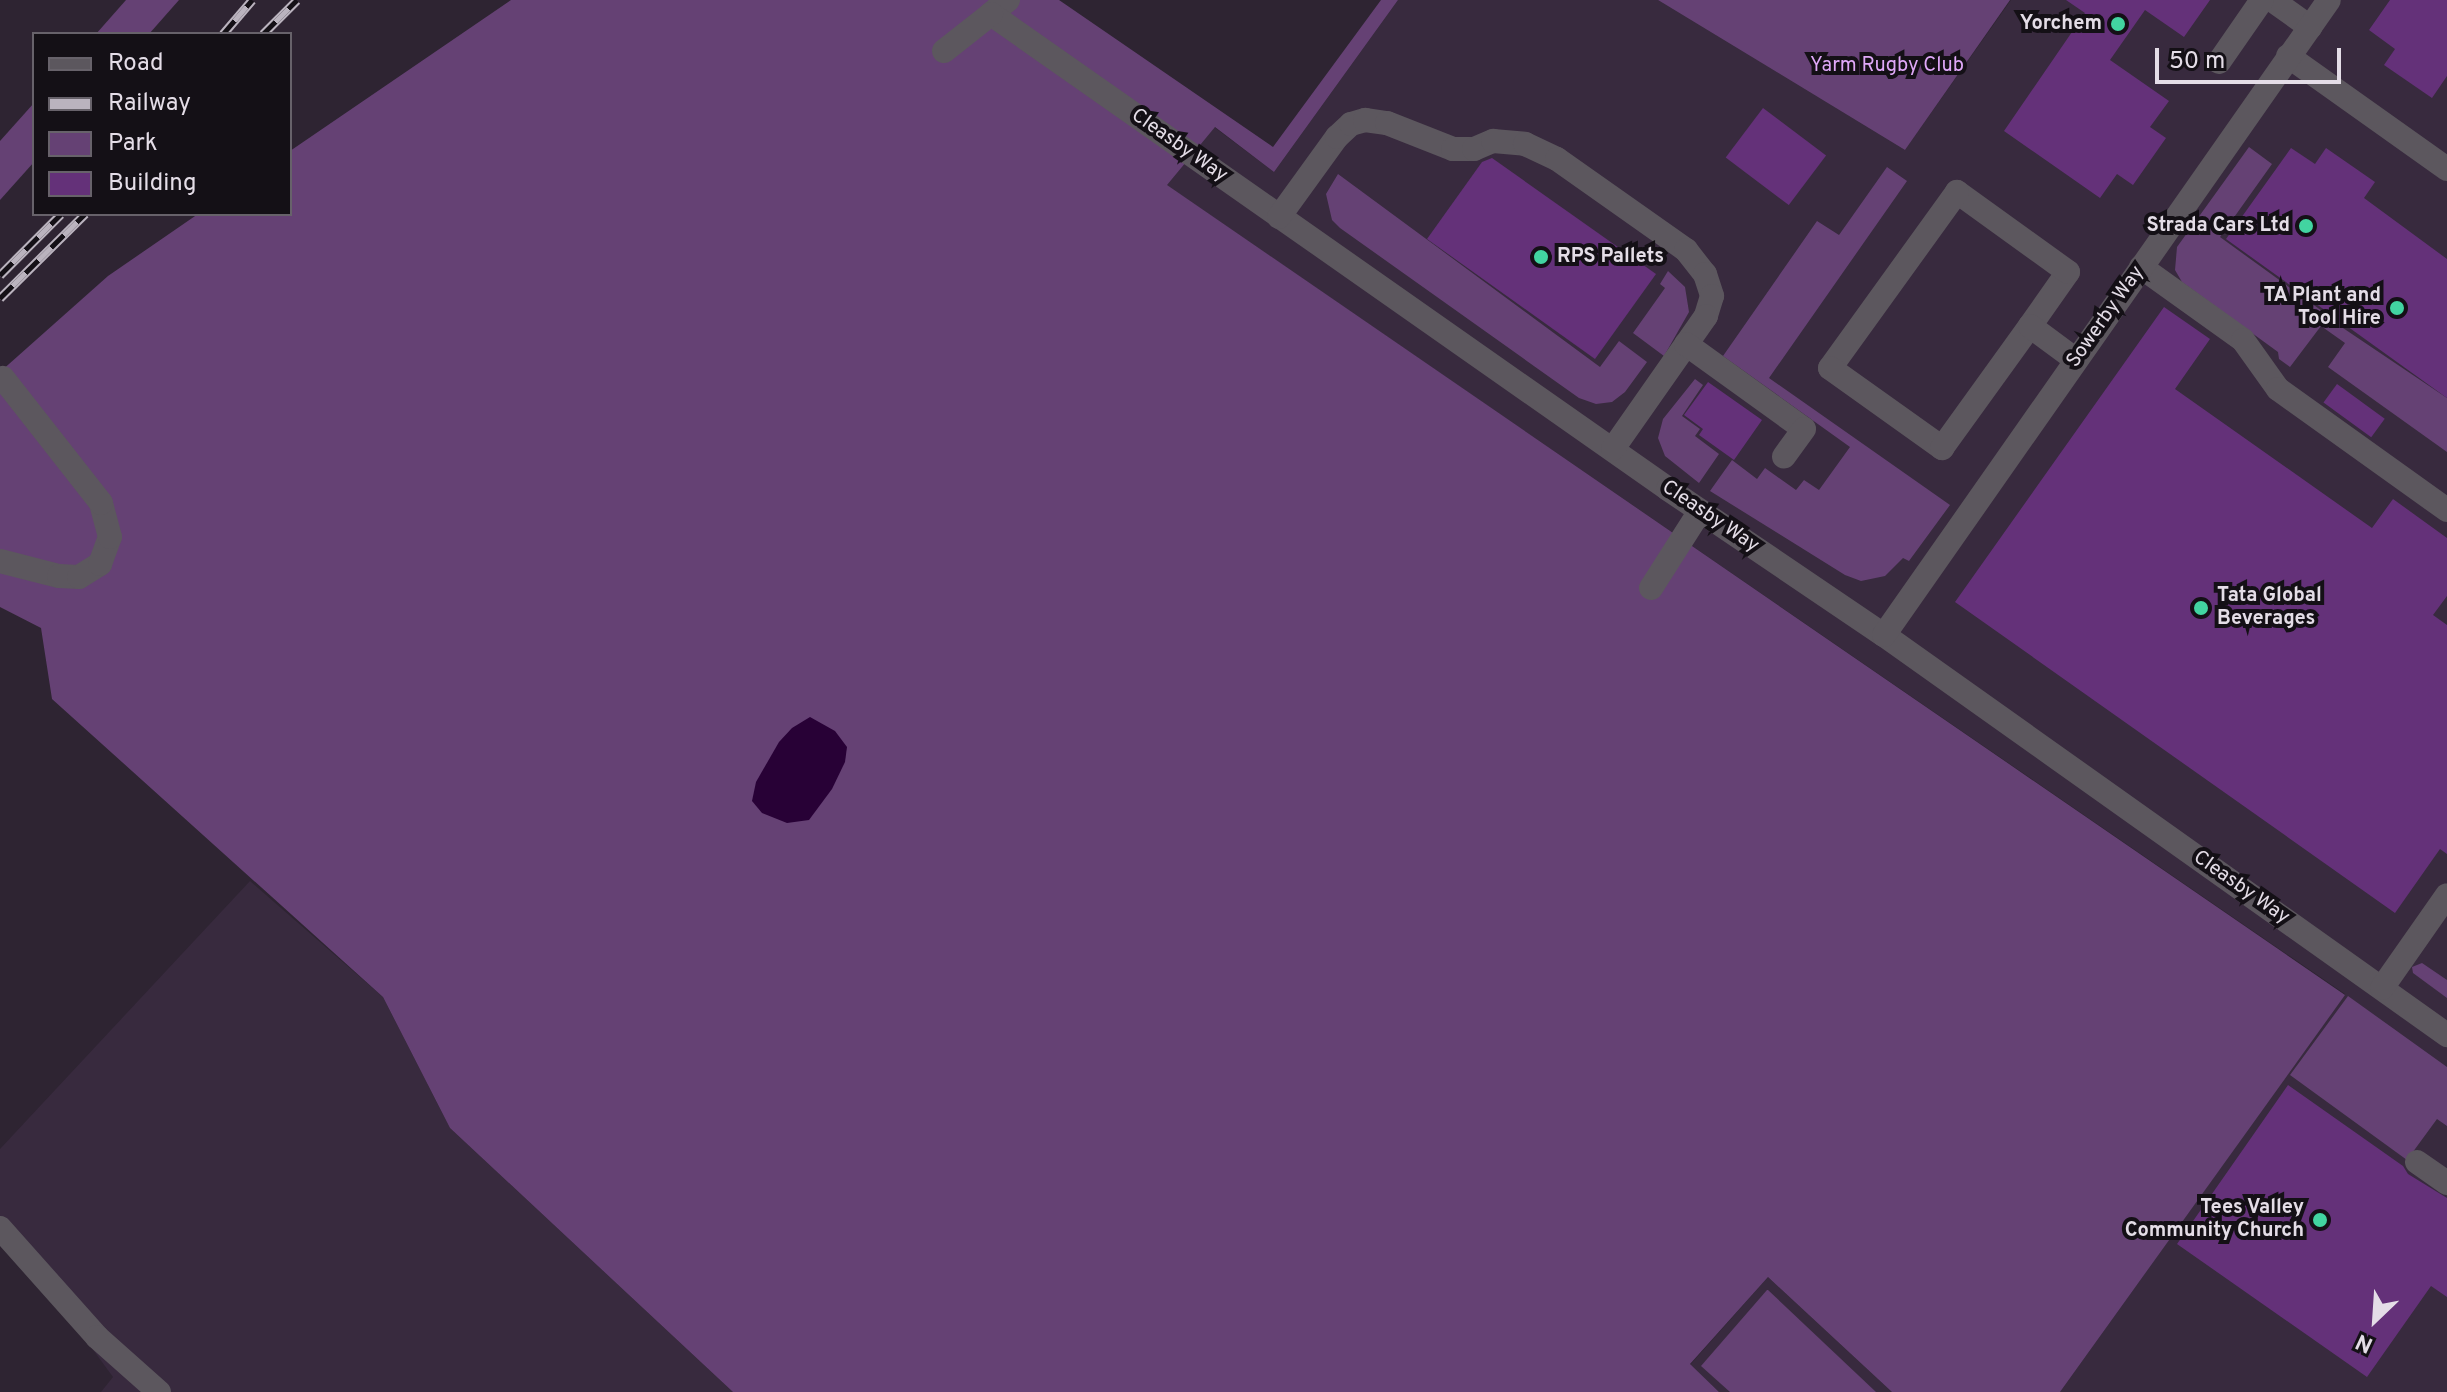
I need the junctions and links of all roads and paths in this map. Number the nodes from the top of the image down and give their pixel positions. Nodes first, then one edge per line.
1 (2262, 0) edge
2 (2272, 0) edge
3 (2329, 0) edge
4 (999, 7) edge
5 (2310, 27) junction
6 (944, 51) dead end
7 (2288, 56) junction
8 (2219, 62) dead end
9 (2447, 169) edge
10 (1279, 217) junction
11 (2141, 267) junction
12 (2030, 326) junction
13 (1686, 344) junction
14 (2076, 360) junction
15 (3, 378) dead end
16 (1613, 449) junction
17 (1784, 457) dead end
18 (2447, 510) edge
19 (1700, 511) junction
20 (0, 561) edge
21 (1651, 588) dead end
22 (1884, 635) junction
23 (2447, 895) edge
24 (2382, 988) junction
25 (2447, 1035) edge
26 (2417, 1162) dead end
27 (2447, 1183) edge
28 (0, 1228) edge
29 (159, 1392) edge

1 - 8 street
2 - 5 street
3 - 5 street, Sowerby Way
4 - 6 street
4 - 10 street, Cleasby Way
5 - 7 street, Sowerby Way
7 - 9 street
7 - 11 street, Sowerby Way
10 - 13 street
10 - 16 street, Cleasby Way
11 - 14 street, Sowerby Way
11 - 18 street
12 - 12 street
12 - 14 street
13 - 16 street
13 - 17 street
14 - 22 street, Sowerby Way
15 - 20 street
16 - 19 street, Cleasby Way
19 - 21 street
19 - 22 street, Cleasby Way
22 - 24 street, Cleasby Way
23 - 24 street
24 - 25 street, Cleasby Way
26 - 27 street
28 - 29 street

